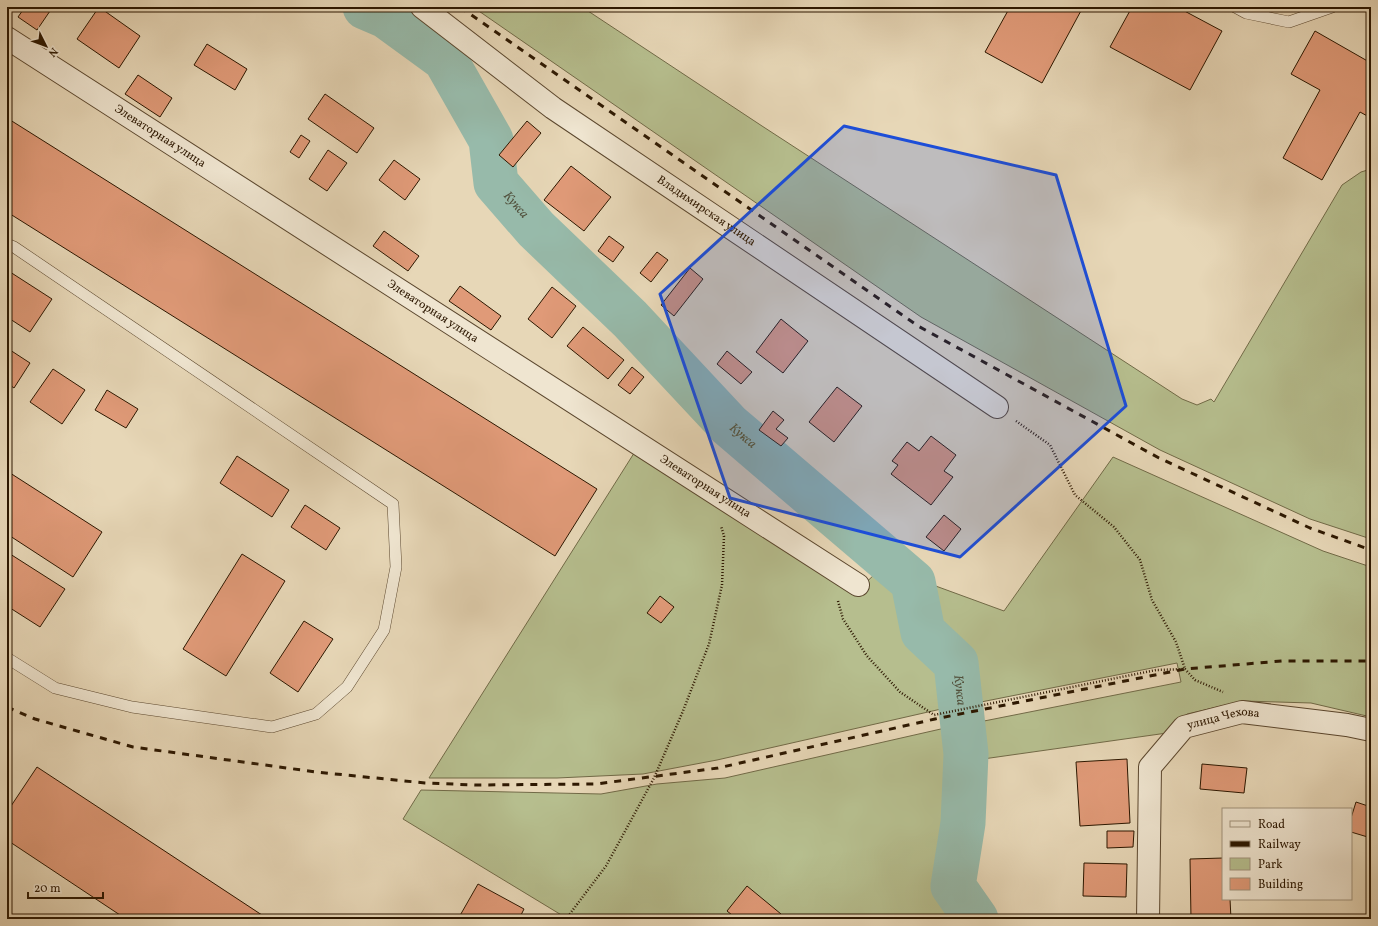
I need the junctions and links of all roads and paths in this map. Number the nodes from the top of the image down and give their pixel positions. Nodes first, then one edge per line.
1 (422, 7) edge
2 (1235, 7) edge
3 (1332, 7) edge
4 (7, 38) edge
5 (7, 244) edge
6 (997, 407) joint
7 (719, 522) dead end
8 (828, 566) junction
9 (858, 585) dead end
10 (7, 658) edge
11 (1185, 670) junction
12 (1242, 712) junction
13 (1371, 730) edge
14 (566, 919) edge
15 (1148, 919) edge

1 - 6 street, Владимирская улица
2 - 3 lane
4 - 8 street, Элеваторная улица
5 - 10 lane
6 - 11 path
7 - 14 path
8 - 9 street, Элеваторная улица
8 - 11 path
11 - 12 path
12 - 13 street, улица Чехова
12 - 15 street, улица Чехова

